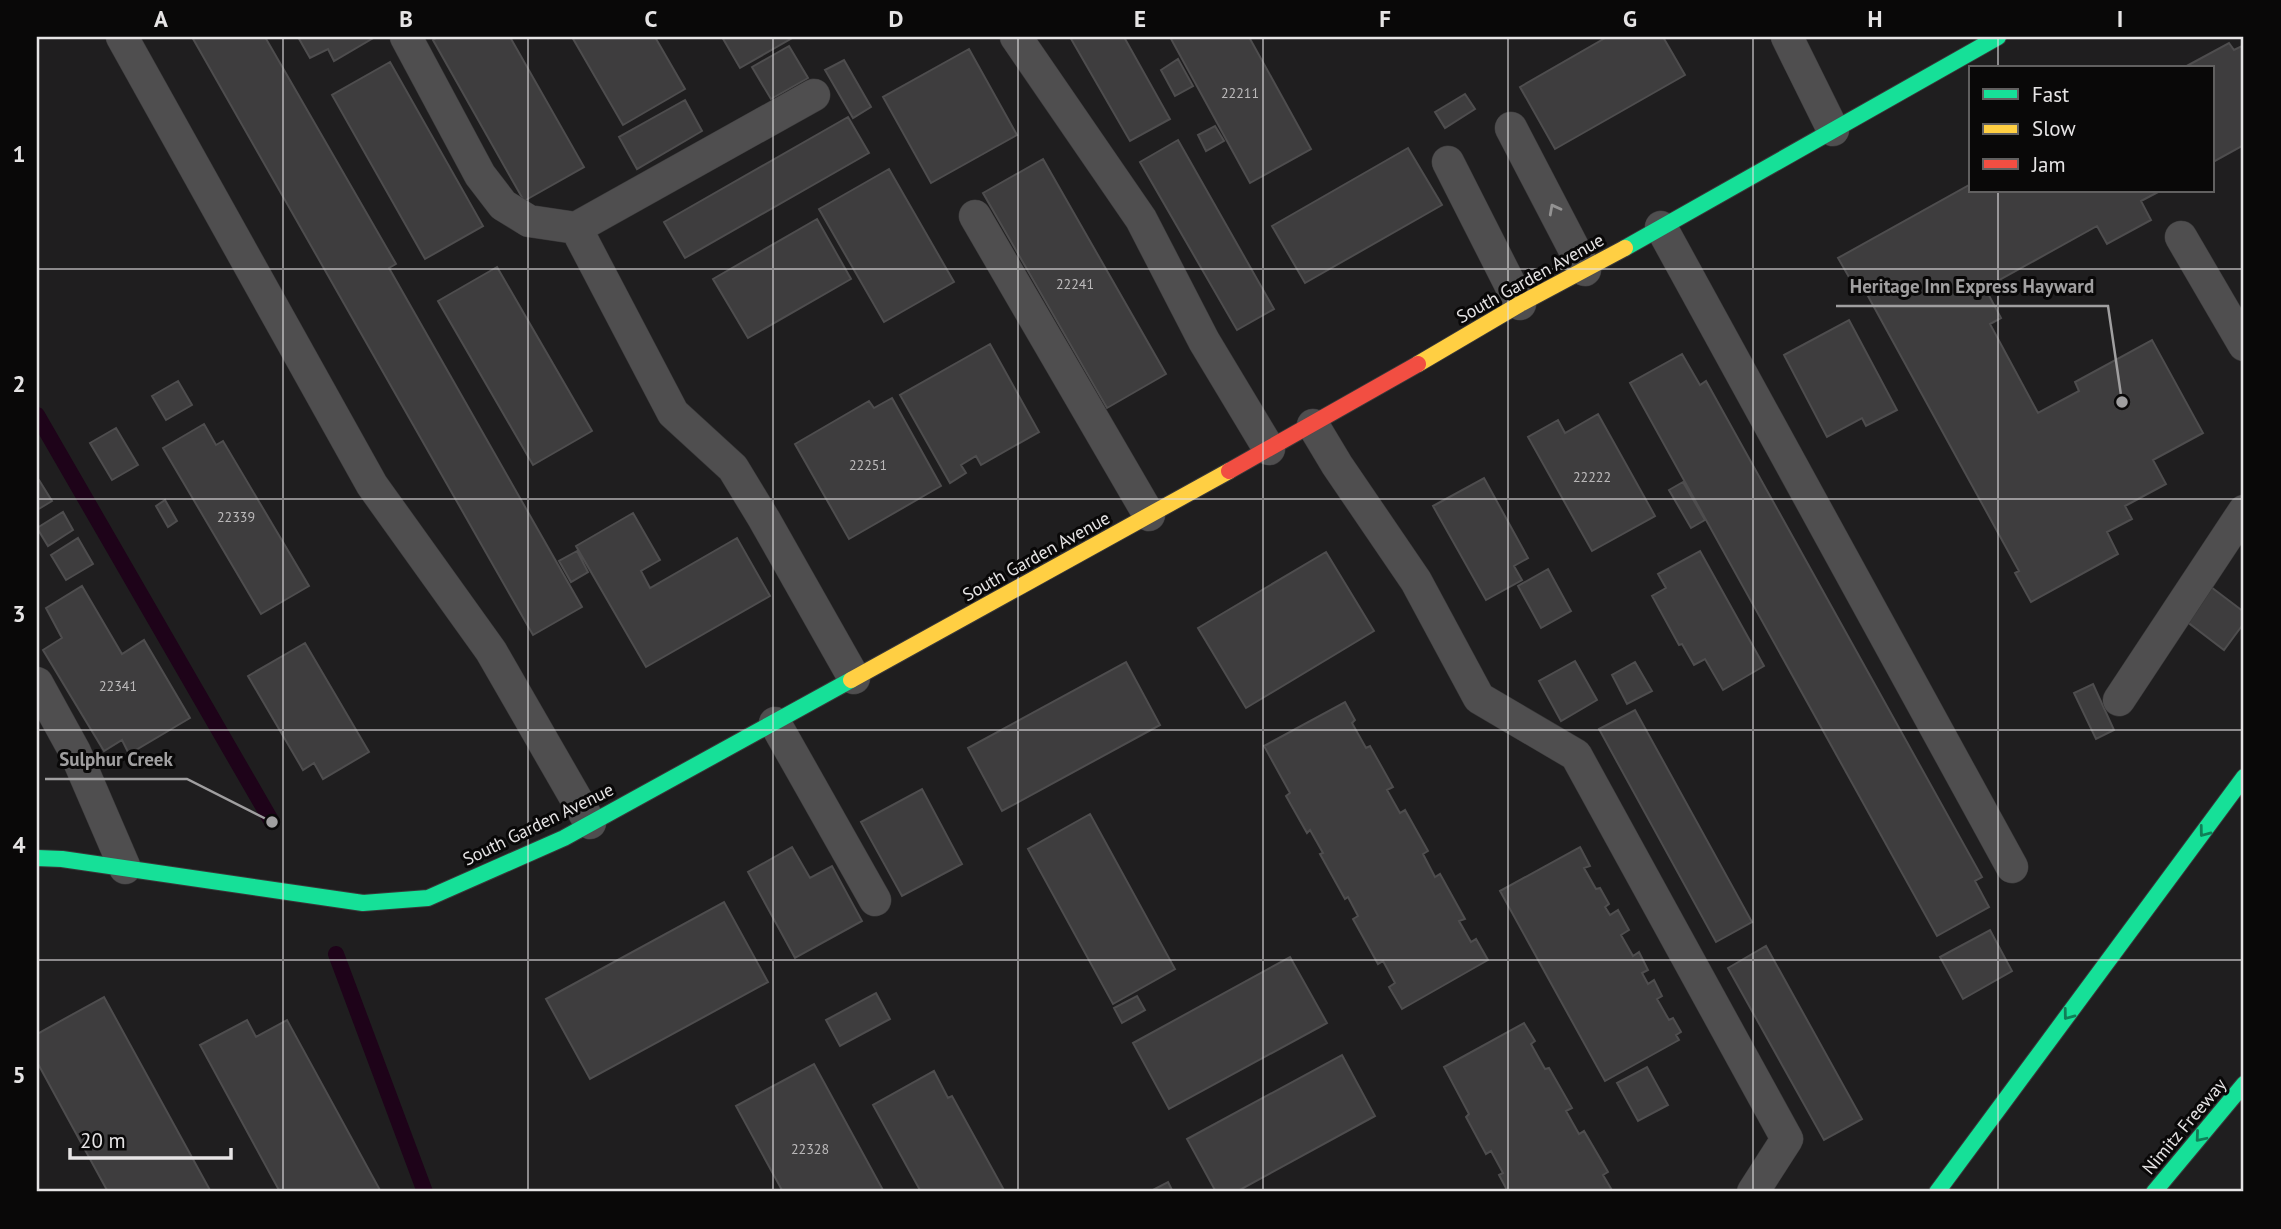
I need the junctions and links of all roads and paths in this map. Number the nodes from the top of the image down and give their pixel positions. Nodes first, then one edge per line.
1 (122, 37) edge
2 (406, 37) edge
3 (1016, 37) edge
4 (1787, 37) edge
5 (1998, 37) edge
6 (814, 95) dead end
7 (1511, 128) dead end
8 (1833, 130) junction
9 (1448, 162) dead end
10 (975, 216) dead end
11 (1661, 227) junction
12 (576, 228) junction
13 (2181, 237) dead end
14 (1585, 270) junction
15 (1520, 304) junction
16 (2244, 345) edge
17 (1313, 425) junction
18 (1269, 449) junction
19 (2244, 511) edge
20 (1149, 516) junction
21 (854, 678) junction
22 (37, 683) edge
23 (2119, 699) dead end
24 (775, 723) junction
25 (2244, 777) edge
26 (590, 823) junction
27 (37, 858) edge
28 (2012, 867) dead end
29 (125, 868) junction
30 (875, 900) dead end
31 (2244, 1084) edge
32 (1753, 1192) edge
33 (1937, 1192) edge
34 (2154, 1192) edge

1 - 26 lane
2 - 12 lane
3 - 18 lane
4 - 8 lane
5 - 8 main road, South Garden Avenue
6 - 12 lane
14 -> 7 lane
8 - 11 main road, South Garden Avenue
9 - 15 lane
10 - 20 lane
11 - 14 main road, South Garden Avenue
11 - 28 lane
12 - 21 lane
13 - 16 lane
14 - 15 main road, South Garden Avenue
15 - 17 main road, South Garden Avenue
17 - 18 main road, South Garden Avenue
17 - 32 lane
18 - 20 main road, South Garden Avenue
19 - 23 lane
20 - 21 main road, South Garden Avenue
21 - 24 main road, South Garden Avenue
22 - 29 lane
24 - 26 main road, South Garden Avenue
24 - 30 lane
25 -> 33 main road
26 - 29 main road, South Garden Avenue
27 - 29 main road, South Garden Avenue
31 -> 34 main road, Nimitz Freeway

